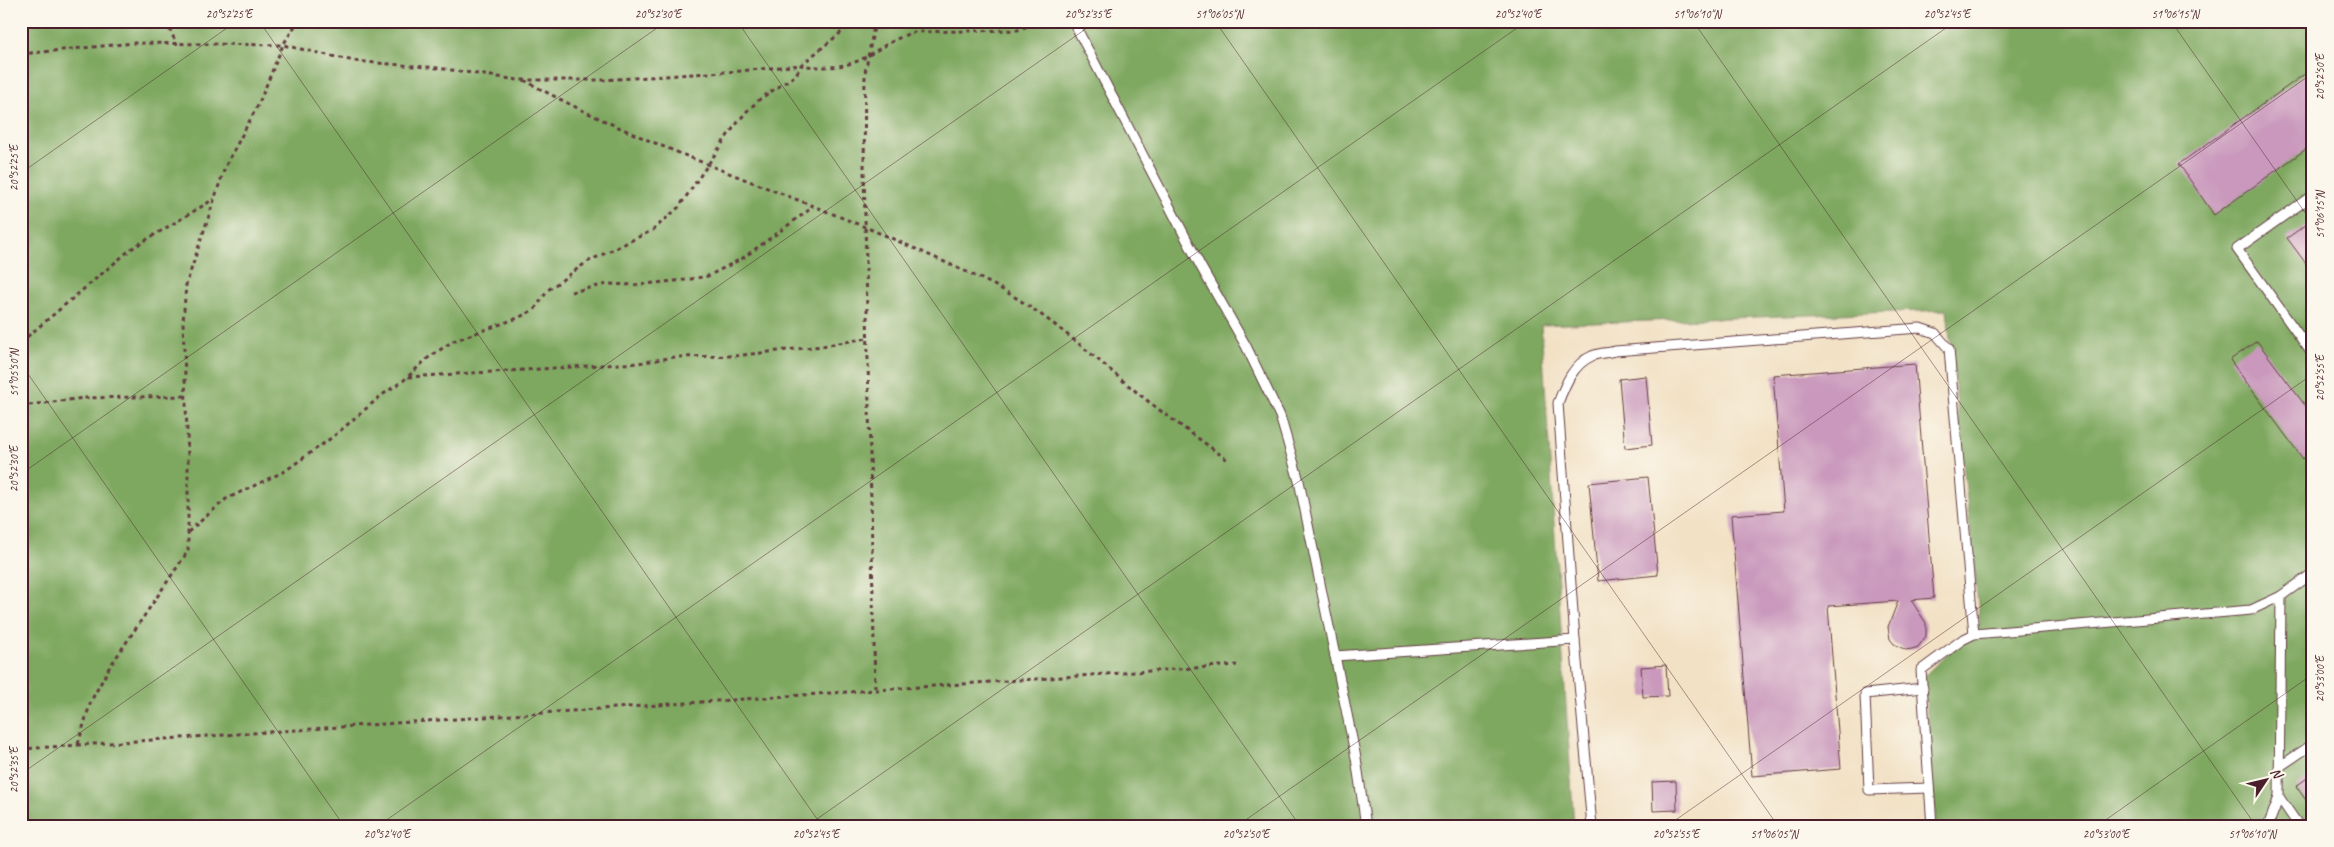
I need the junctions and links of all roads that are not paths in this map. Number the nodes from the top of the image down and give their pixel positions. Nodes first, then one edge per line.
1 (1073, 21) edge
2 (2313, 195) edge
3 (2313, 355) edge
4 (2313, 574) edge
5 (2281, 596) junction
6 (1974, 634) junction
7 (1575, 640) junction
8 (1335, 656) junction
9 (1922, 688) junction
10 (2313, 744) edge
11 (2279, 767) junction
12 (1929, 788) junction
13 (2279, 797) junction
14 (1366, 826) edge
15 (1592, 826) edge
16 (1932, 826) edge
17 (2268, 826) edge
18 (2299, 826) edge

1 - 8 lane
2 - 3 lane
4 - 5 lane
5 - 6 lane
5 - 11 lane
6 - 7 lane
6 - 9 lane
7 - 8 lane
7 - 15 lane
8 - 14 lane
9 - 12 lane
9 - 12 lane
10 - 11 lane
11 - 13 lane
12 - 16 lane
13 - 17 lane
13 - 18 lane

